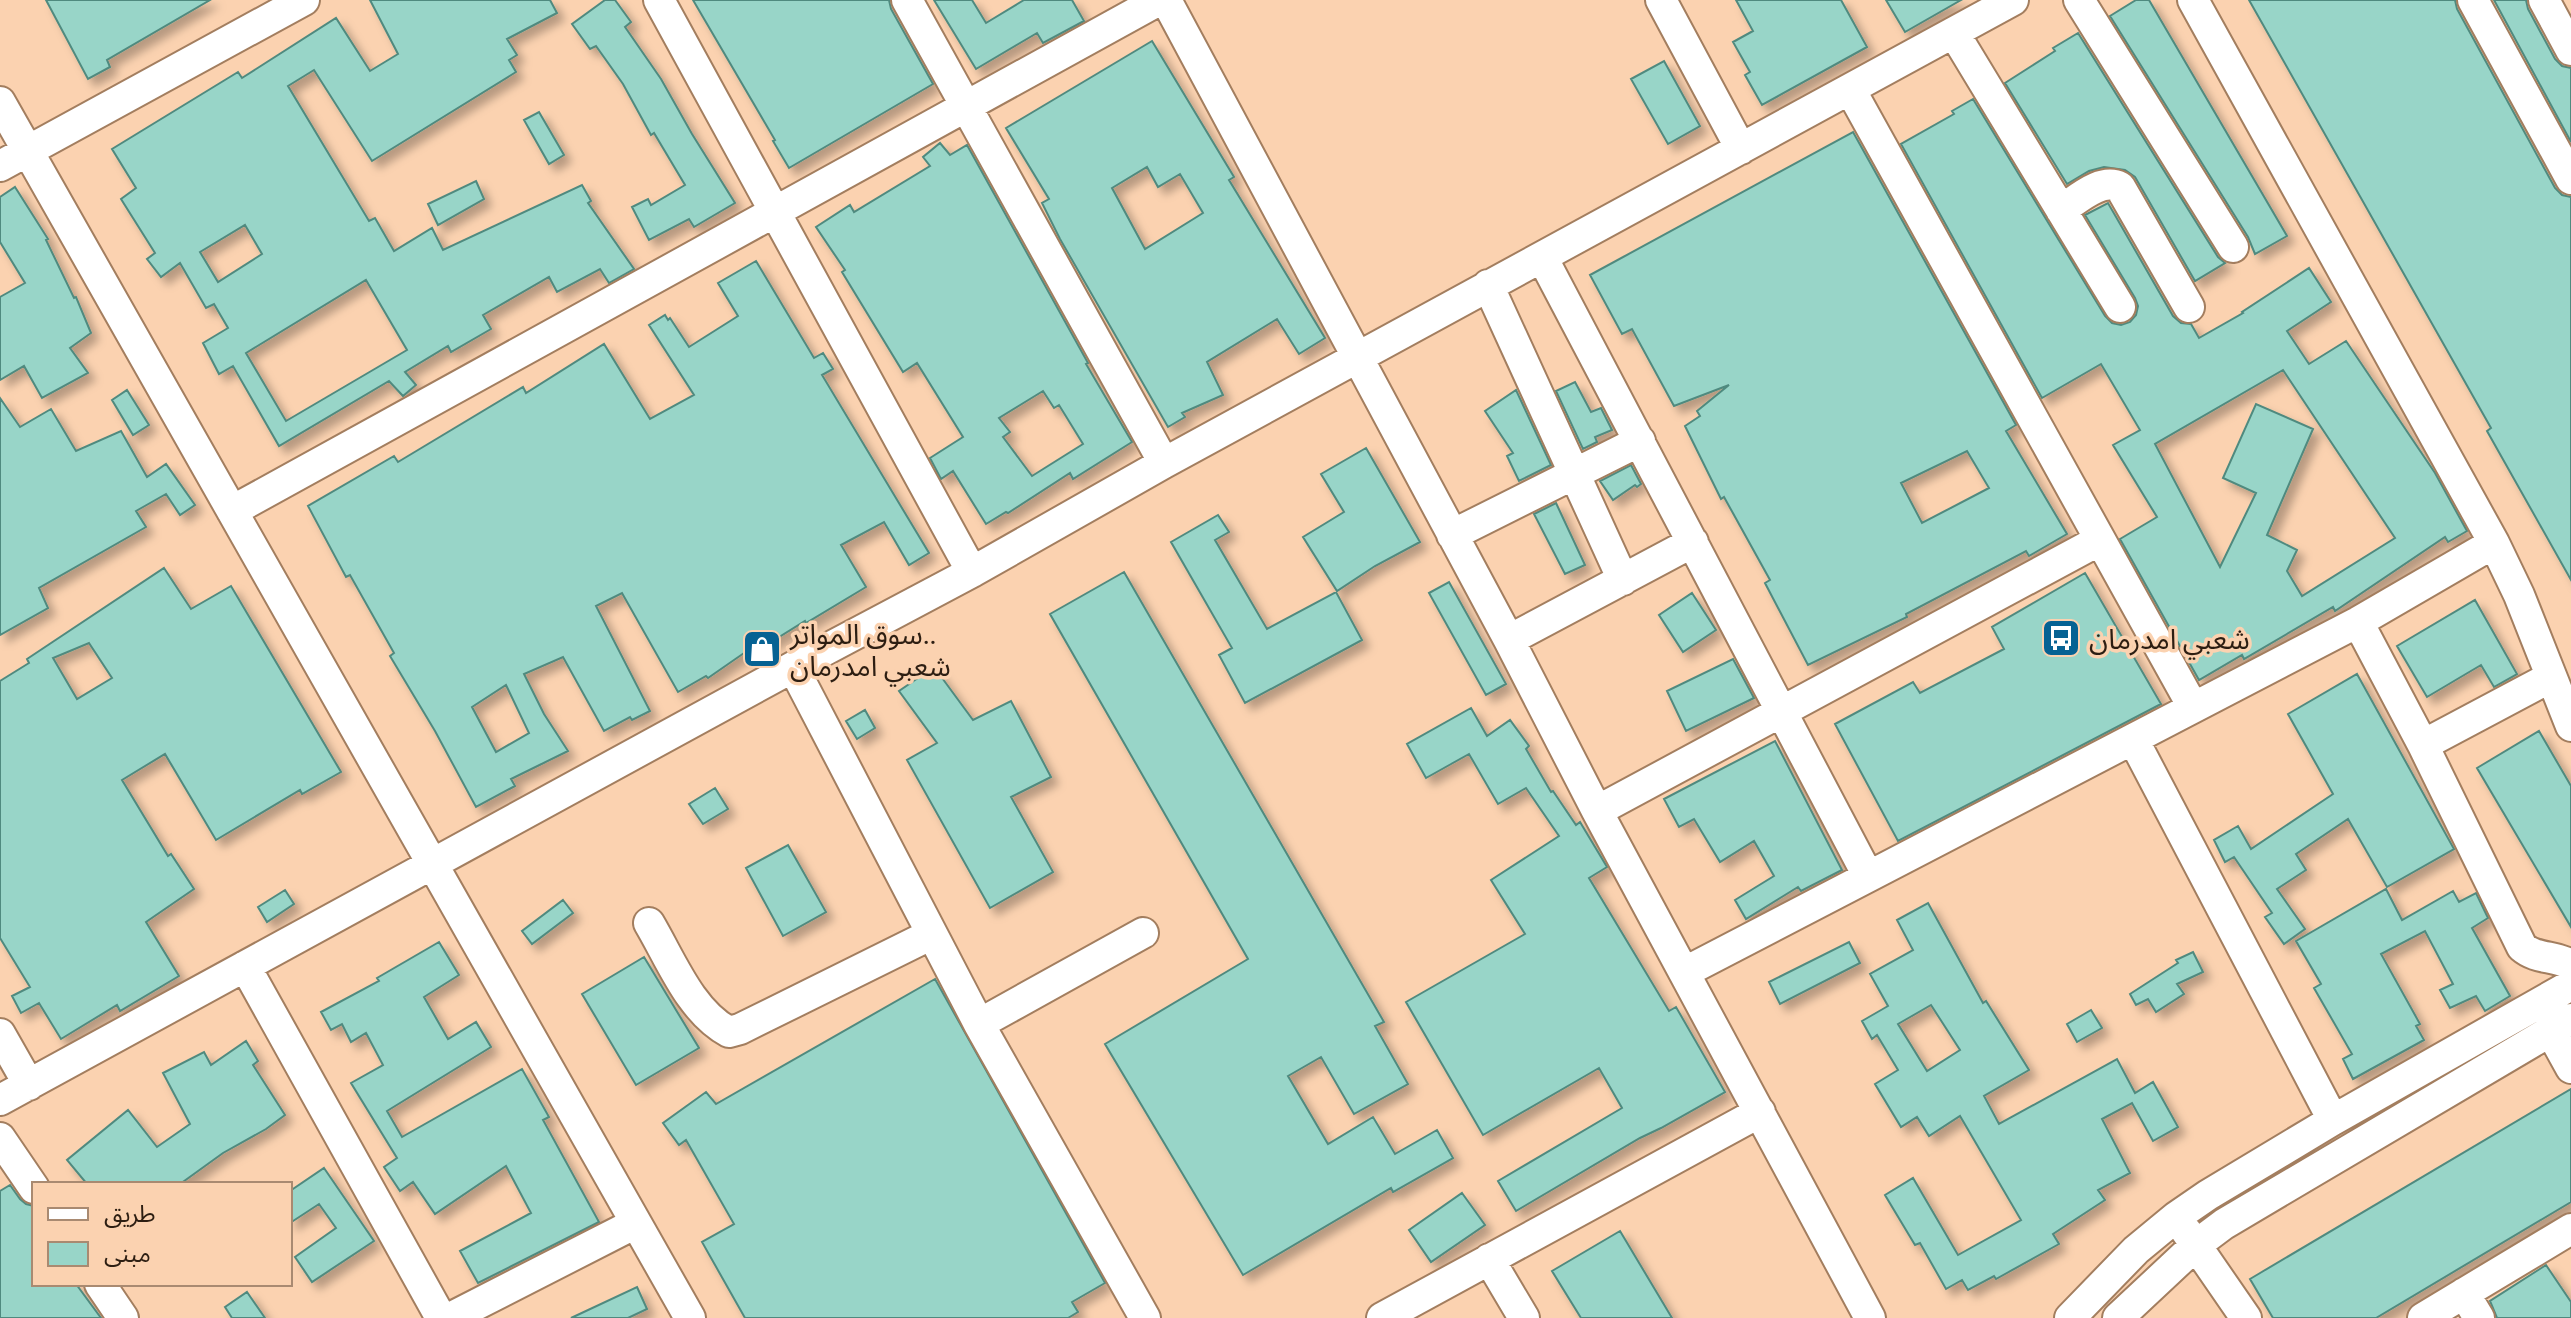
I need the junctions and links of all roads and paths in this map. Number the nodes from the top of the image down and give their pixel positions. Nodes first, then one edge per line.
1 (304, 0) edge
2 (659, 0) edge
3 (907, 0) edge
4 (1159, 0) edge
5 (1166, 0) edge
6 (1661, 0) edge
7 (2013, 0) edge
8 (2079, 0) edge
9 (2193, 0) edge
10 (2473, 0) edge
11 (2544, 0) edge
12 (1954, 33) junction
13 (2571, 50) edge
14 (1850, 89) junction
15 (0, 102) edge
16 (966, 106) junction
17 (1741, 149) junction
18 (28, 151) junction
19 (2567, 161) edge
20 (0, 166) edge
21 (2061, 210) junction
22 (775, 212) junction
23 (2233, 247) dead end
24 (1542, 257) junction
25 (1488, 285) junction
26 (2120, 307) dead end
27 (2189, 307) dead end
28 (1357, 358) junction
29 (1640, 441) junction
30 (1164, 463) junction
31 (1575, 474) junction
32 (232, 511) junction
33 (1452, 535) junction
34 (2100, 540) junction
35 (1693, 542) junction
36 (2494, 543) junction
37 (972, 572) junction
38 (1623, 580) junction
39 (2358, 622) junction
40 (1509, 640) junction
41 (793, 667) junction
42 (2551, 677) junction
43 (2193, 707) junction
44 (1781, 712) junction
45 (2571, 726) edge
46 (2133, 739) junction
47 (2423, 745) junction
48 (1597, 811) junction
49 (432, 864) junction
50 (1868, 876) junction
51 (649, 923) dead end
52 (1143, 933) dead end
53 (932, 934) junction
54 (2571, 965) edge
55 (245, 966) junction
56 (1685, 972) junction
57 (2571, 985) edge
58 (979, 1024) junction
59 (2561, 1025) edge
60 (0, 1034) edge
61 (2571, 1068) edge
62 (29, 1085) junction
63 (0, 1100) edge
64 (1760, 1112) junction
65 (2333, 1120) junction
66 (0, 1138) edge
67 (32, 1185) edge
68 (2176, 1217) junction
69 (636, 1223) junction
70 (2566, 1242) edge
71 (2196, 1245) junction
72 (1489, 1259) junction
73 (101, 1286) edge
74 (2472, 1305) edge
75 (1394, 1315) edge
76 (1865, 1316) edge
77 (123, 1318) edge
78 (441, 1318) edge
79 (450, 1318) edge
80 (690, 1318) edge
81 (1145, 1318) edge
82 (1524, 1318) edge
83 (2070, 1318) edge
84 (2118, 1318) edge
85 (2246, 1318) edge
86 (2423, 1318) edge

1 - 18 street
2 - 22 street
3 - 16 street
4 - 16 street
5 - 28 street
6 - 17 street
7 - 12 street
8 - 23 street
9 - 36 street
10 - 19 street
11 - 13 street
12 - 14 street
12 - 21 street
14 - 17 street
14 - 34 street
15 - 18 street
16 - 22 street
16 - 30 street
17 - 24 street
18 - 20 street
18 - 32 street
21 - 26 street
21 - 27 street
22 - 32 street
22 - 37 street
24 - 25 street
24 - 29 street
25 - 28 street
25 - 31 street
28 - 30 street
28 - 33 street
29 - 31 street
29 - 35 street
30 - 37 street
31 - 33 street
31 - 38 street
32 - 49 street
33 - 40 street
34 - 43 street
34 - 44 street
35 - 38 street
35 - 44 street
36 - 39 street
36 - 42 street
37 - 41 street
38 - 40 street
39 - 43 street
39 - 47 street
40 - 48 street
41 - 49 street
41 - 53 street
42 - 45 street
42 - 47 street
43 - 46 street
44 - 48 street
44 - 50 street
46 - 50 street
46 - 65 street
47 - 54 street
48 - 56 street
49 - 55 street
49 - 69 street
50 - 56 street
51 - 53 street
52 - 58 street
53 - 58 street
55 - 62 street
55 - 78 street
56 - 64 street
57 - 65 street
58 - 81 street
59 - 61 street
59 - 71 street
60 - 62 street
62 - 63 street
64 - 72 street
64 - 76 street
65 - 68 street
66 - 67 street
68 - 71 street
68 - 83 street
69 - 79 street
69 - 80 street
70 - 74 street
71 - 84 street
71 - 85 street
72 - 75 street
72 - 82 street
73 - 77 street
74 - 86 street

